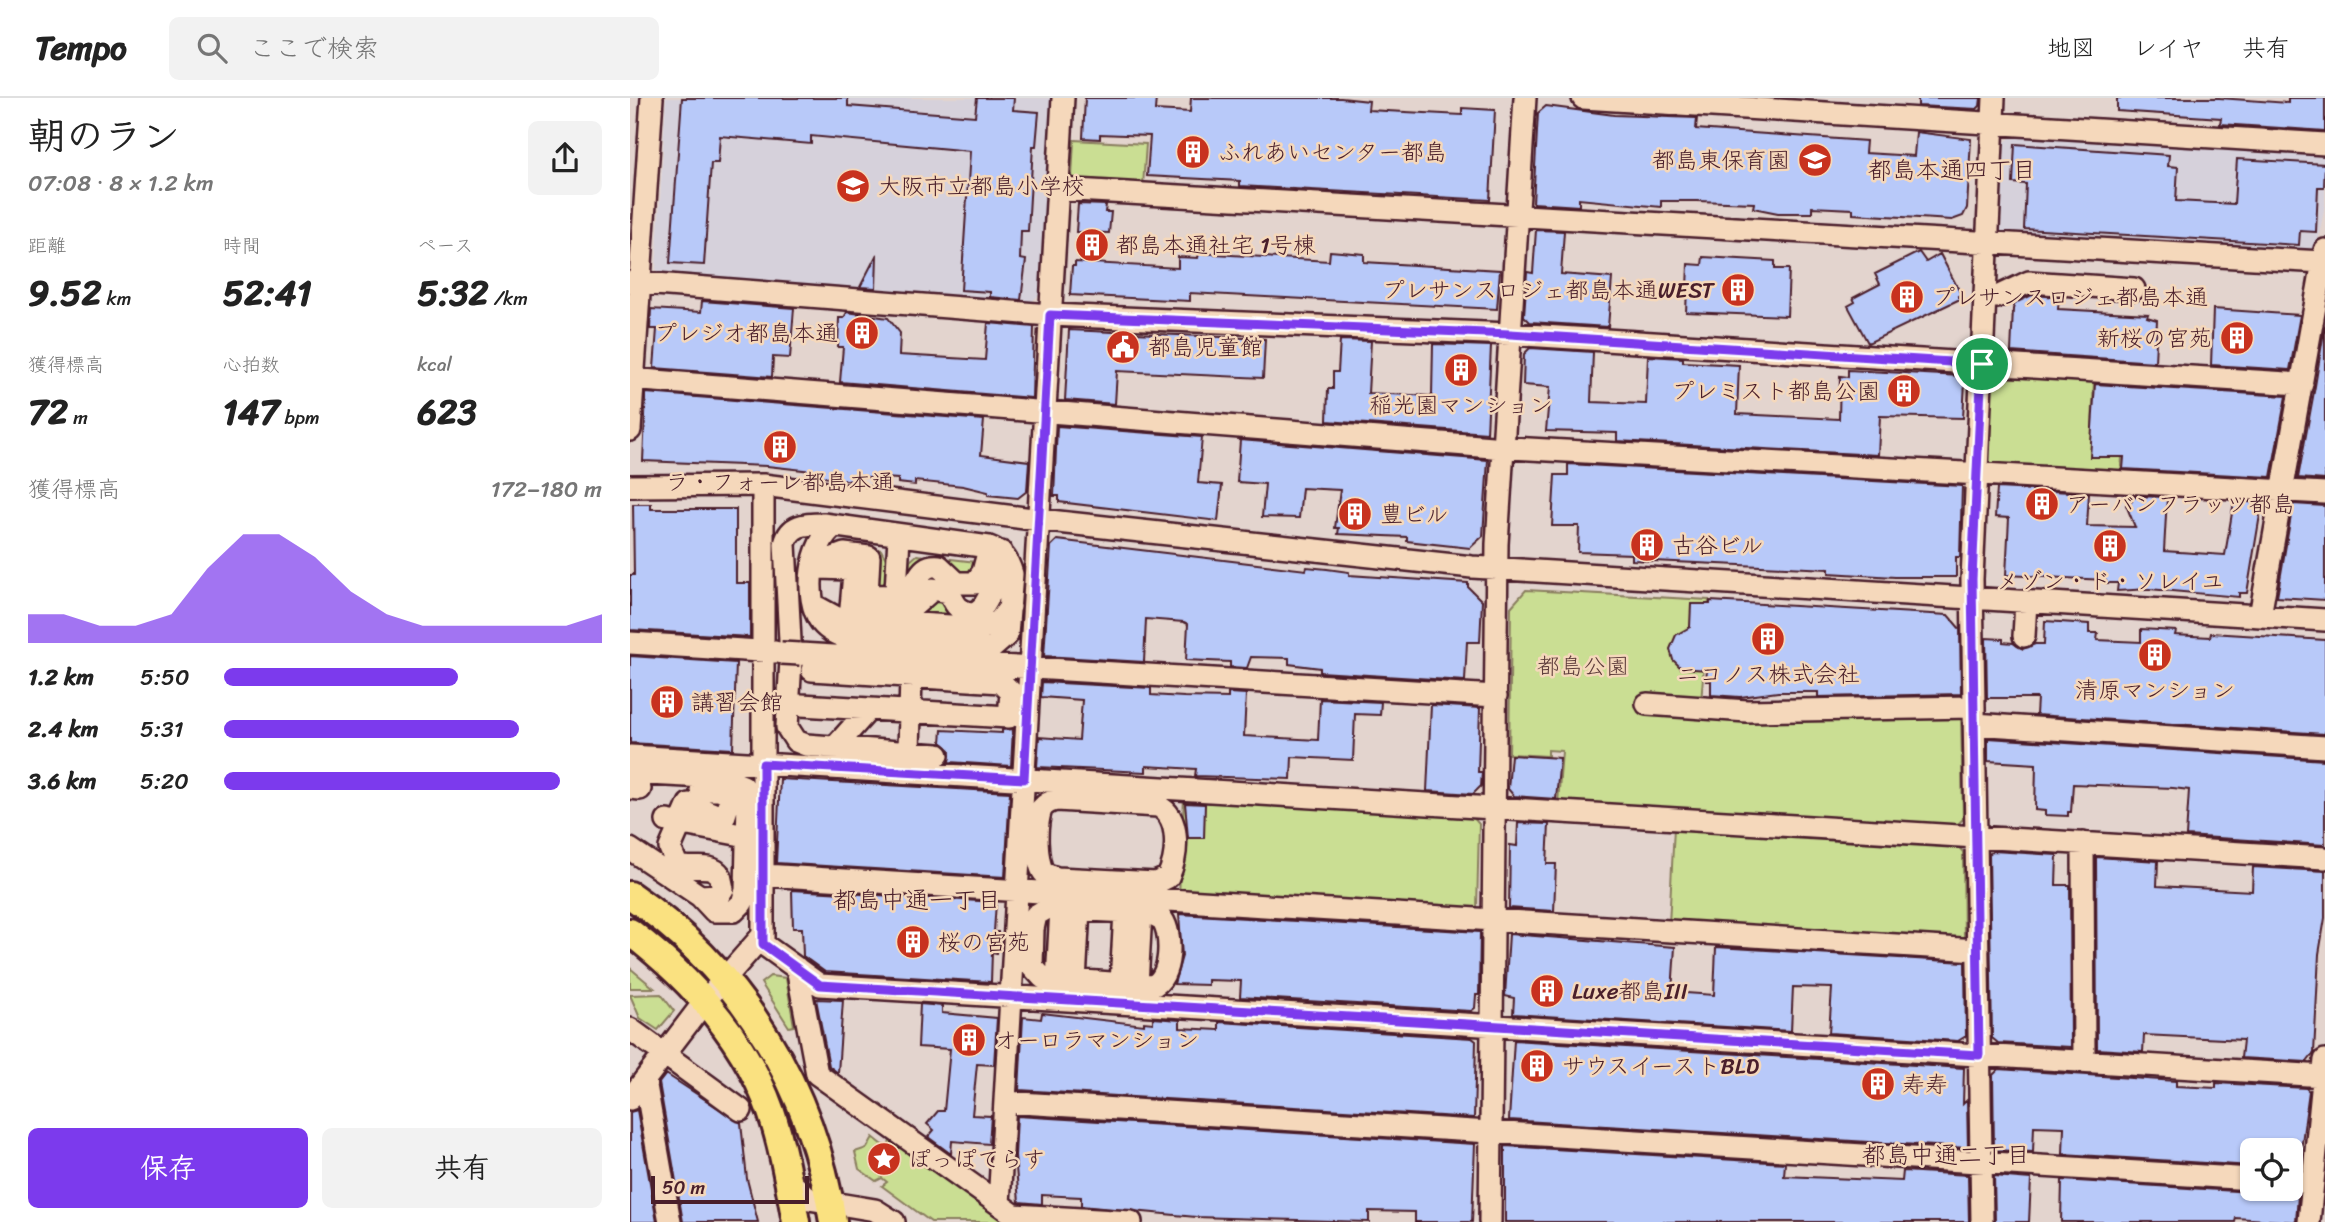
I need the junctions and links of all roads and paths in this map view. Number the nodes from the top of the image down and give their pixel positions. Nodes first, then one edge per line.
1 (652, 98) edge
2 (1063, 98) edge
3 (1525, 98) edge
4 (1583, 98) edge
5 (1994, 98) edge
6 (1993, 124) junction
7 (2325, 144) edge
8 (638, 183) edge
9 (1058, 189) junction
10 (1517, 216) junction
11 (1988, 243) junction
12 (2041, 246) junction
13 (2324, 255) edge
14 (636, 282) edge
15 (2039, 283) junction
16 (2134, 289) dead end
17 (1985, 297) junction
18 (2319, 313) edge
19 (1050, 315) junction
20 (1510, 334) junction
21 (1982, 364) junction
22 (632, 379) edge
23 (2302, 384) junction
24 (1044, 413) junction
25 (630, 430) edge
26 (1503, 448) junction
27 (1977, 474) junction
28 (763, 485) junction
29 (630, 486) edge
30 (2282, 491) junction
31 (2325, 493) edge
32 (1040, 520) junction
33 (835, 526) junction
34 (900, 537) junction
35 (995, 550) junction
36 (1497, 569) junction
37 (816, 575) junction
38 (1972, 598) junction
39 (2026, 602) junction
40 (815, 606) junction
41 (1010, 607) junction
42 (895, 609) junction
43 (2260, 616) junction
44 (2325, 620) edge
45 (2024, 636) dead end
46 (630, 643) edge
47 (789, 657) junction
48 (1031, 668) junction
49 (861, 673) junction
50 (911, 676) junction
51 (1496, 696) junction
52 (1647, 704) dead end
53 (801, 705) dead end
54 (873, 709) junction
55 (910, 711) junction
56 (1973, 716) junction
57 (792, 737) junction
58 (835, 747) junction
59 (2325, 747) edge
60 (909, 751) junction
61 (938, 755) dead end
62 (630, 756) edge
63 (763, 764) junction
64 (1024, 779) junction
65 (633, 783) edge
66 (737, 794) junction
67 (1494, 807) junction
68 (673, 823) junction
69 (747, 836) junction
70 (1976, 837) junction
71 (2082, 843) junction
72 (630, 849) edge
73 (2325, 858) edge
74 (1038, 860) junction
75 (764, 875) junction
76 (630, 895) edge
77 (700, 896) junction
78 (1030, 898) junction
79 (1070, 909) junction
80 (1133, 912) junction
81 (1493, 919) junction
82 (630, 932) edge
83 (763, 939) junction
84 (1099, 946) junction
85 (1978, 950) junction
86 (797, 968) junction
87 (725, 978) junction
88 (1066, 981) junction
89 (1129, 985) junction
90 (1012, 996) junction
91 (705, 1001) junction
92 (1492, 1026) junction
93 (630, 1029) edge
94 (663, 1055) junction
95 (1979, 1055) junction
96 (2084, 1062) junction
97 (2325, 1071) edge
98 (645, 1080) junction
99 (630, 1099) edge
100 (1005, 1102) junction
101 (741, 1110) dead end
102 (1491, 1131) junction
103 (1981, 1161) junction
104 (2240, 1178) edge
105 (788, 1180) junction
106 (2303, 1182) edge
107 (2312, 1182) junction
108 (833, 1213) edge
109 (1017, 1217) edge
110 (670, 1222) edge
111 (796, 1222) edge
112 (894, 1222) edge
113 (1131, 1222) edge
114 (1490, 1222) edge
115 (1982, 1222) edge
116 (2309, 1222) edge

1 - 8 street
2 - 9 street
3 - 10 street
4 - 6 street
5 - 6 street
6 - 7 street
6 - 11 street
8 - 14 street
9 - 10 street
9 - 19 street
10 - 11 street
10 - 20 street
11 - 12 street
11 - 17 street
12 - 13 street
12 - 15 street
13 - 18 street
14 - 19 street
14 - 22 street
15 - 16 street
15 - 17 street
17 - 21 street
18 - 23 street
19 - 20 street
19 - 24 street
20 - 21 street
20 - 26 street
21 - 23 street
21 - 27 street
22 - 24 street
22 - 25 street
23 - 30 street
24 - 26 street
24 - 32 street
26 - 27 street
26 - 36 street
27 - 30 street
27 - 38 street
28 - 29 street
28 - 32 street
28 - 47 street
30 - 31 street
30 - 43 street
32 - 36 street
32 - 48 street
33 - 34 street
33 - 37 street
33 - 57 street
34 - 35 street
34 - 42 street
35 - 41 street
35 - 42 street
36 - 38 street
36 - 51 street
37 - 40 street
37 - 42 street
38 - 39 street
38 - 56 street
39 - 43 street
39 - 45 street
40 - 41 street
40 - 42 street
41 - 42 street
43 - 44 street
46 - 47 street
47 - 48 street
47 - 49 street
47 - 63 street
48 - 51 street
48 - 64 street
49 - 50 street
49 - 54 street
50 - 55 street
50 - 55 street
51 - 67 street
52 - 56 street
53 - 54 street
54 - 55 street
54 - 58 street
55 - 60 street
56 - 59 street
56 - 70 street
57 - 58 street
57 - 63 street
58 - 60 street
60 - 61 street
62 - 63 street
63 - 64 street
63 - 66 street
63 - 75 street
64 - 67 street
64 - 78 street
65 - 66 street
66 - 68 street
66 - 69 street
67 - 70 street
67 - 81 street
68 - 69 street
68 - 77 street
69 - 77 street
70 - 71 street
70 - 85 street
71 - 73 street
71 - 96 street
72 - 77 street
74 - 74 street
74 - 78 street
75 - 78 street
75 - 83 street
76 - 87 main road
78 - 79 street
78 - 81 street
78 - 88 street
78 - 90 street
79 - 80 street
79 - 84 street
79 - 88 street
80 - 84 street
80 - 89 street
81 - 85 street
81 - 92 street
82 - 91 main road
83 - 86 street
83 - 87 street
84 - 88 street
84 - 89 street
85 - 95 street
86 - 90 street
86 - 109 street
87 - 91 street
87 - 108 main road
88 - 89 street
90 - 92 street
90 - 100 street
91 - 94 street
91 - 105 main road
92 - 95 street
92 - 102 street
93 - 94 street
94 - 98 street
94 - 101 street
95 - 96 street
95 - 103 street
96 - 97 street
97 - 107 street
98 - 99 street
98 - 110 street
100 - 102 street
100 - 109 street
102 - 103 street
102 - 114 street
103 - 104 street
103 - 115 street
105 - 108 street
105 - 111 main road
106 - 107 street
107 - 116 street
108 - 112 street
109 - 113 street

